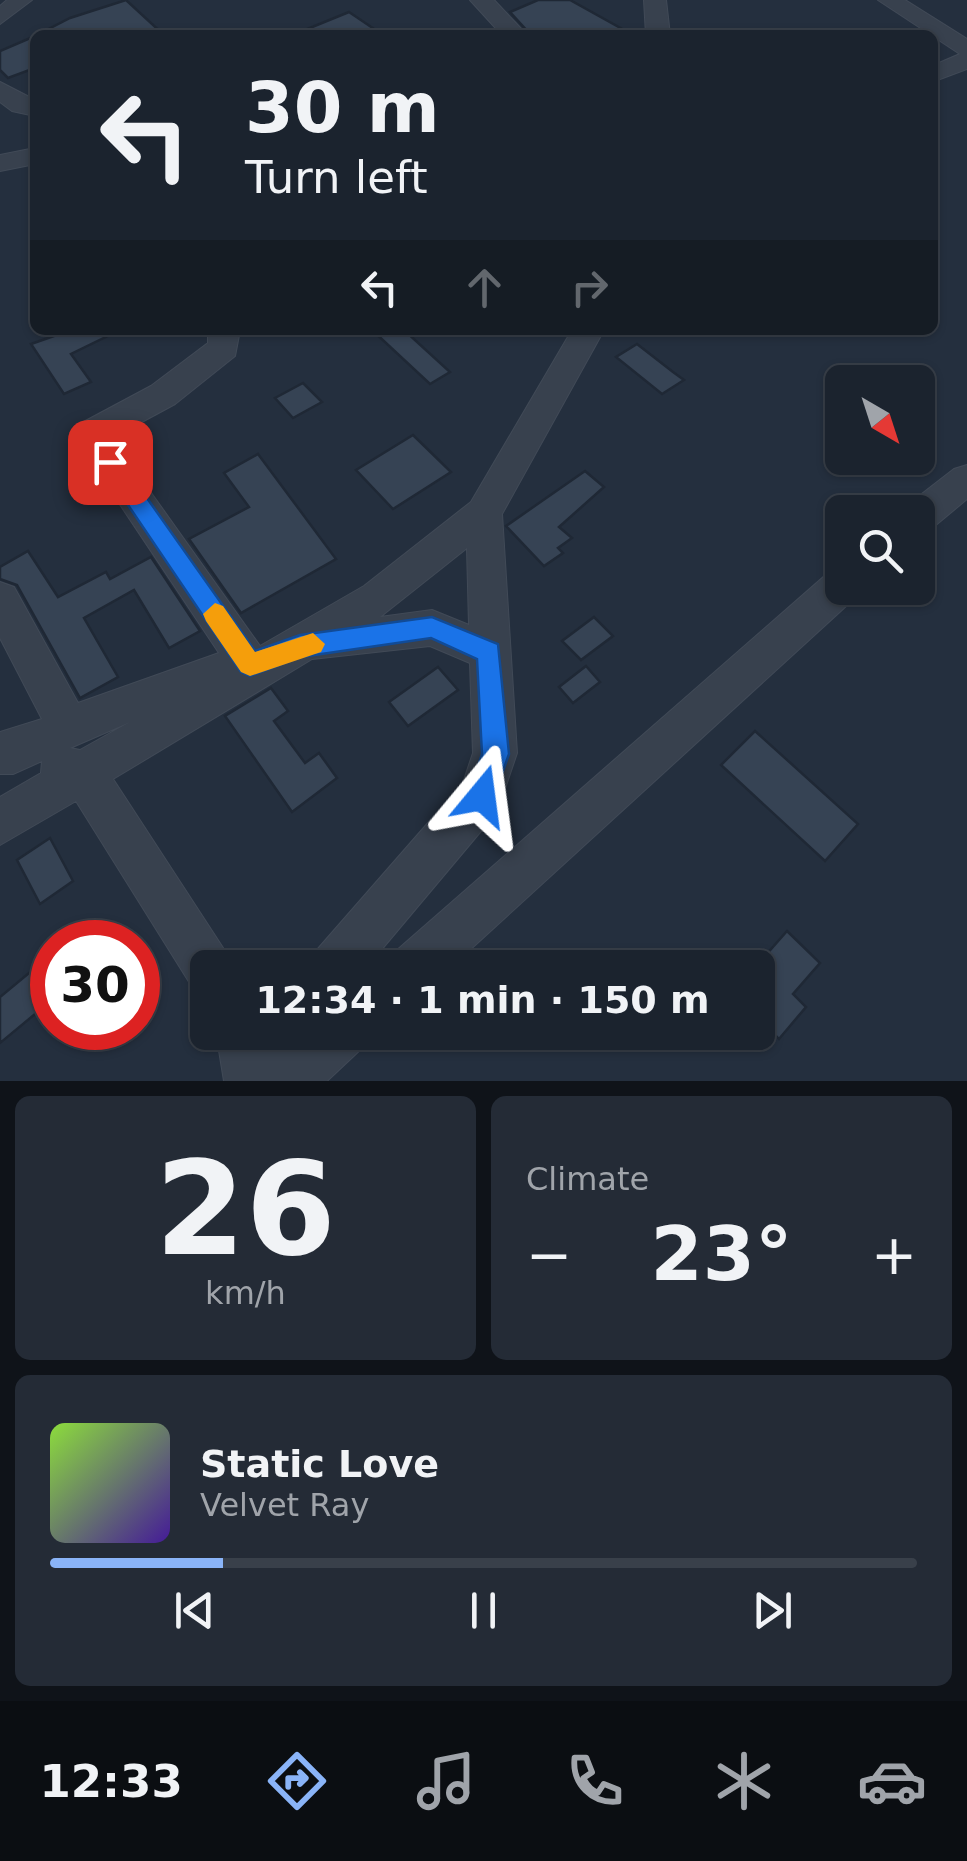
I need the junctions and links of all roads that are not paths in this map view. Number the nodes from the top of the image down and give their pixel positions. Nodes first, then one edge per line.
1 (21, 0) edge
2 (481, 0) edge
3 (655, 0) edge
4 (890, 0) edge
5 (914, 15) junction
6 (0, 17) edge
7 (967, 24) edge
8 (510, 30) edge
9 (658, 30) edge
10 (937, 30) edge
11 (938, 30) edge
12 (967, 49) edge
13 (967, 60) edge
14 (938, 72) edge
15 (0, 89) edge
16 (30, 107) edge
17 (30, 157) edge
18 (0, 162) edge
19 (224, 335) edge
20 (585, 335) edge
21 (967, 480) edge
22 (935, 505) edge
23 (484, 513) junction
24 (0, 598) edge
25 (825, 601) edge
26 (300, 646) junction
27 (489, 652) junction
28 (250, 664) junction
29 (69, 728) junction
30 (0, 755) edge
31 (83, 772) junction
32 (0, 822) edge
33 (197, 950) edge
34 (348, 950) edge
35 (434, 950) edge
36 (245, 1050) edge
37 (284, 1050) edge
38 (323, 1050) edge
39 (250, 1081) edge
40 (270, 1081) edge
41 (289, 1081) edge

1 - 6 street
2 - 8 street
3 - 9 street
4 - 5 street
5 - 7 street
5 - 10 street
11 - 12 street
13 - 14 street
15 - 16 street
17 - 18 street
19 - 28 street
20 - 23 street
21 - 22 street
23 - 26 street
23 - 27 street
24 - 29 street
25 - 35 street
26 - 27 street
26 - 28 street
26 - 31 street
27 - 34 street
28 - 29 street
29 - 30 street
30 - 31 street
31 - 32 street
31 - 33 street
36 - 39 street
37 - 40 street
38 - 41 street

